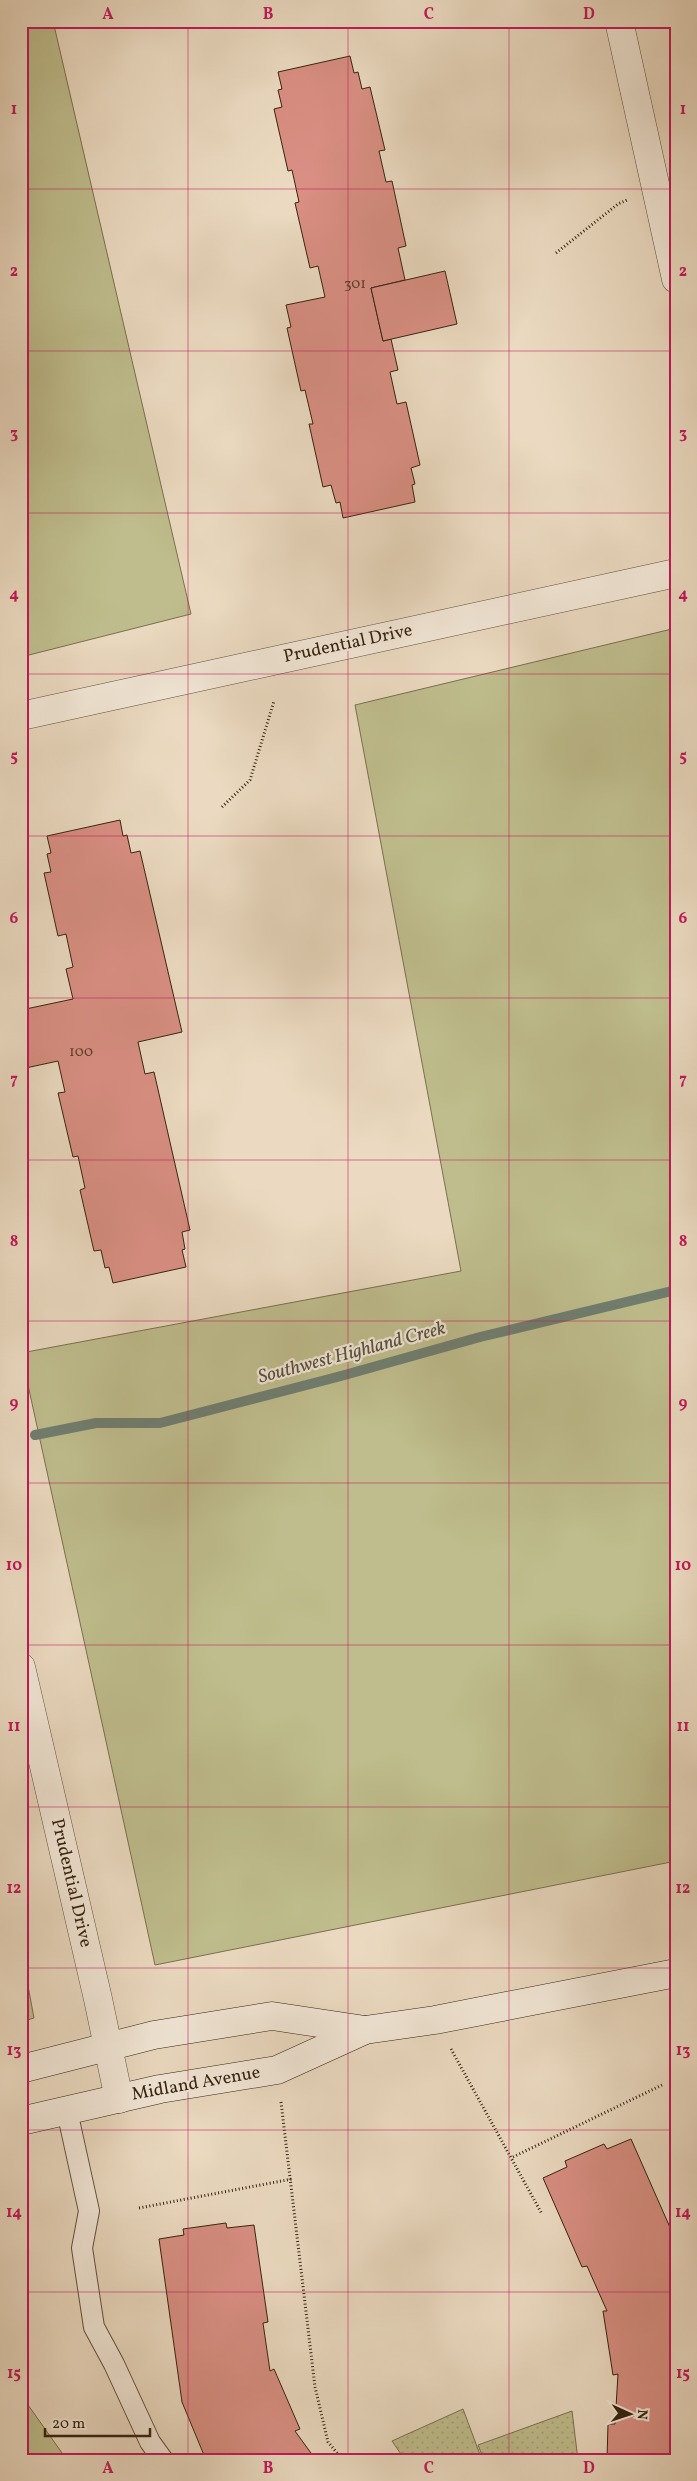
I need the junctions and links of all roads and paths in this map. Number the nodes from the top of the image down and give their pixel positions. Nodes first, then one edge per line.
1 (619, 21) edge
2 (656, 189) junction
3 (556, 253) dead end
4 (676, 279) edge
5 (676, 573) edge
6 (274, 701) dead end
7 (21, 716) edge
8 (222, 807) dead end
9 (21, 1667) edge
10 (676, 1973) edge
11 (435, 2020) junction
12 (365, 2030) junction
13 (107, 2048) junction
14 (21, 2070) edge
15 (277, 2070) junction
16 (662, 2085) dead end
17 (119, 2099) junction
18 (67, 2111) junction
19 (21, 2121) edge
20 (513, 2157) junction
21 (292, 2179) junction
22 (139, 2208) dead end
23 (542, 2214) dead end
24 (163, 2460) edge
25 (343, 2460) edge

1 - 2 street
2 - 3 path
2 - 4 street
5 - 7 street, Prudential Drive
6 - 8 path
9 - 13 street, Prudential Drive
10 - 11 street, Midland Avenue
11 - 12 street, Midland Avenue
11 - 20 path
12 - 13 street, Midland Avenue
12 - 15 street, Midland Avenue
13 - 14 street, Midland Avenue
13 - 17 street, Prudential Drive
15 - 17 street, Midland Avenue
15 - 21 path
16 - 20 path
17 - 18 street, Midland Avenue
18 - 19 street, Midland Avenue
18 - 24 lane
20 - 23 path
21 - 22 path
21 - 25 path

